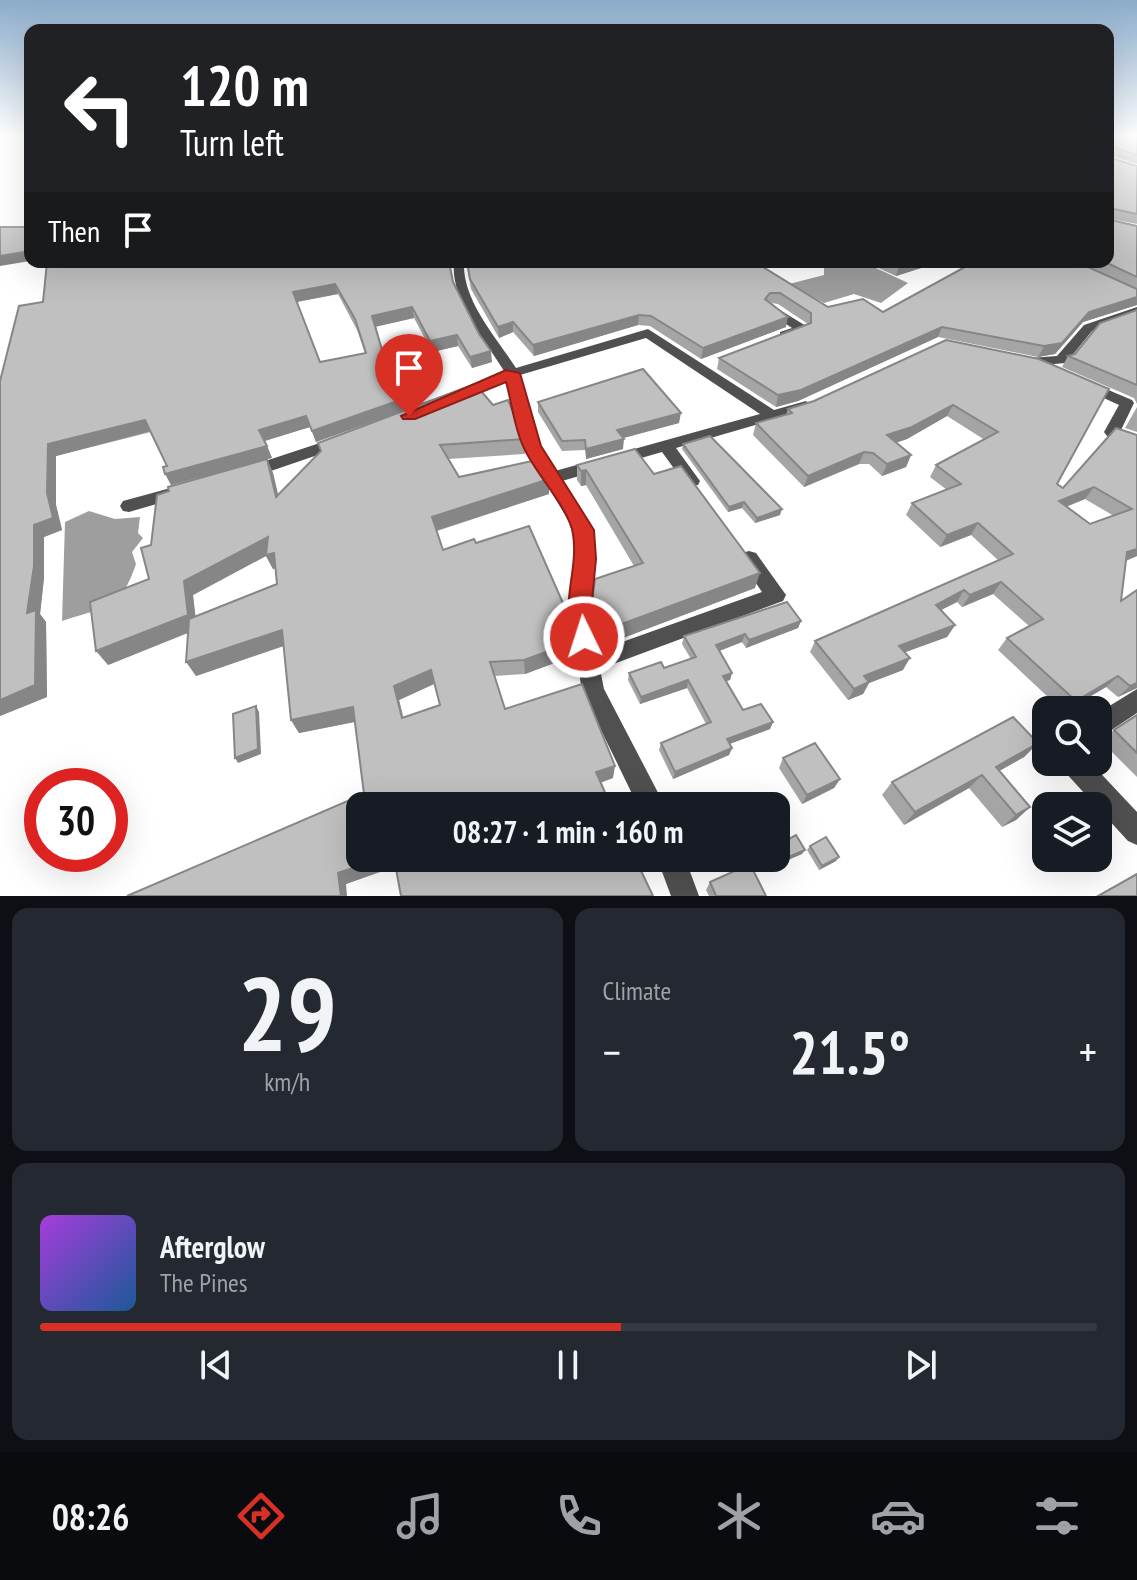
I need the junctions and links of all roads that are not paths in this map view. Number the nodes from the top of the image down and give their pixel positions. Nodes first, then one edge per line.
1 (459, 268) edge
2 (772, 309) edge
3 (1137, 311) edge
4 (772, 340) edge
5 (1010, 358) edge
6 (1038, 364) junction
7 (512, 373) junction
8 (818, 401) edge
9 (440, 405) edge
10 (770, 414) junction
11 (348, 438) edge
12 (1137, 441) edge
13 (665, 444) junction
14 (235, 476) edge
15 (550, 478) junction
16 (190, 489) edge
17 (702, 494) edge
18 (129, 506) dead end
19 (739, 544) edge
20 (588, 664) junction
21 (1137, 700) edge
22 (1112, 717) edge
23 (1086, 776) edge
24 (645, 792) edge
25 (1137, 832) edge
26 (676, 872) edge
27 (685, 896) edge

1 - 7 street
2 - 4 street
3 - 6 street
5 - 6 street
6 - 12 street
7 - 9 street
7 - 10 street
7 - 15 street
8 - 10 street
10 - 13 street
11 - 14 street
13 - 15 street
13 - 17 street
15 - 20 street
16 - 18 street
19 - 20 street
20 - 24 street
21 - 22 street
23 - 25 street
26 - 27 street

